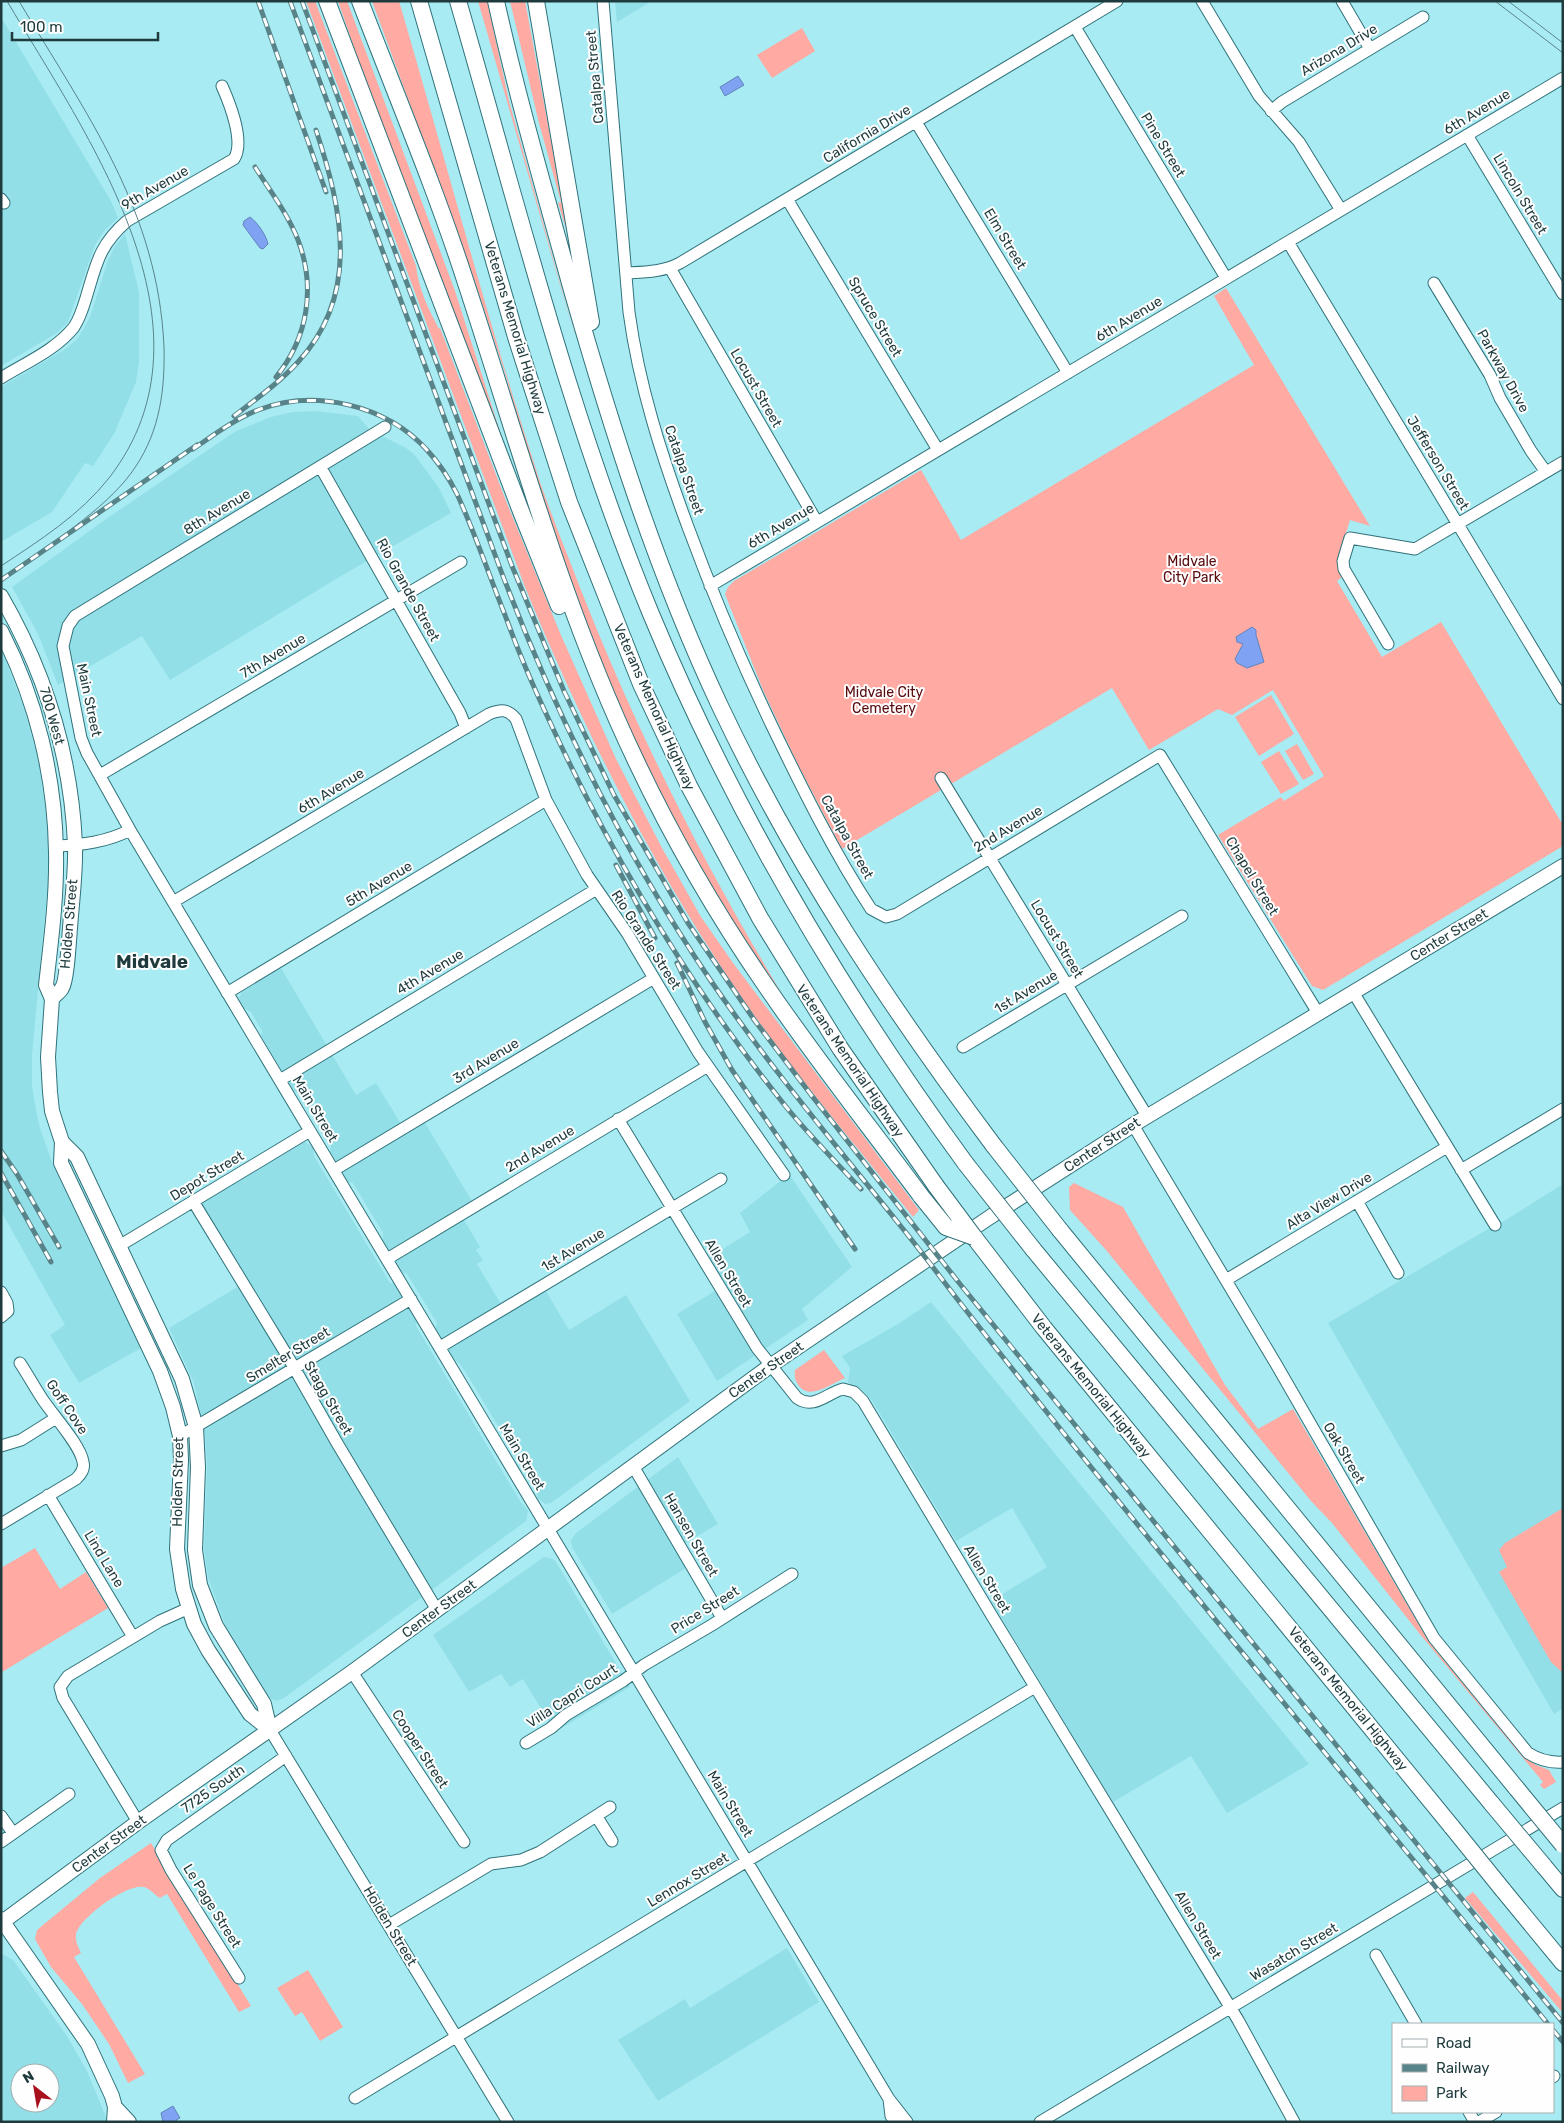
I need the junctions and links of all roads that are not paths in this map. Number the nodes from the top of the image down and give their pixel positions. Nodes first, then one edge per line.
1 (327, 1) edge
2 (360, 1) edge
3 (419, 1) edge
4 (458, 1) edge
5 (496, 1) edge
6 (536, 1) edge
7 (603, 1) edge
8 (1117, 1) edge
9 (1202, 1) edge
10 (1342, 1) edge
11 (1423, 17) dead end
12 (1075, 27) junction
13 (1370, 49) junction
14 (1563, 78) edge
15 (222, 86) dead end
16 (1271, 111) junction
17 (916, 122) junction
18 (1467, 136) junction
19 (787, 199) junction
20 (1341, 210) junction
21 (1288, 242) junction
22 (670, 268) junction
23 (626, 273) junction
24 (1226, 278) junction
25 (1434, 284) dead end
26 (1563, 294) edge
27 (1068, 373) junction
28 (1, 378) edge
29 (385, 427) dead end
30 (938, 450) junction
31 (620, 451) junction
32 (1563, 462) edge
33 (321, 468) junction
34 (1546, 472) junction
35 (816, 522) junction
36 (1458, 525) junction
37 (461, 562) dead end
38 (710, 586) junction
39 (1, 596) edge
40 (396, 601) junction
41 (68, 626) joint
42 (1, 631) edge
43 (1388, 644) dead end
44 (1563, 699) edge
45 (505, 710) joint
46 (466, 728) junction
47 (1160, 755) joint
48 (100, 775) junction
49 (941, 778) dead end
50 (653, 796) junction
51 (546, 800) junction
52 (130, 830) junction
53 (75, 845) junction
54 (56, 846) junction
55 (990, 857) junction
56 (1563, 866) edge
57 (596, 890) junction
58 (173, 902) junction
59 (871, 909) joint
60 (1182, 916) dead end
61 (654, 978) junction
62 (1067, 985) junction
63 (1353, 992) junction
64 (228, 993) junction
65 (52, 999) junction
66 (1318, 1013) junction
67 (963, 1047) dead end
68 (708, 1066) junction
69 (280, 1080) junction
70 (1563, 1109) edge
71 (1147, 1116) junction
72 (618, 1120) junction
73 (1133, 1125) junction
74 (310, 1131) junction
75 (62, 1142) junction
76 (1447, 1147) junction
77 (334, 1170) junction
78 (1461, 1170) junction
79 (784, 1176) dead end
80 (721, 1179) dead end
81 (194, 1201) junction
82 (1357, 1201) junction
83 (672, 1209) junction
84 (1495, 1225) dead end
85 (974, 1237) junction
86 (119, 1246) junction
87 (387, 1259) junction
88 (1398, 1273) dead end
89 (1226, 1280) junction
90 (1, 1292) edge
91 (411, 1299) junction
92 (4, 1314) edge
93 (440, 1347) junction
94 (20, 1363) dead end
95 (770, 1366) junction
96 (294, 1369) junction
97 (56, 1418) junction
98 (196, 1427) junction
99 (180, 1436) junction
100 (1, 1446) edge
101 (633, 1466) junction
102 (48, 1496) junction
103 (1, 1524) edge
104 (548, 1530) junction
105 (792, 1574) dead end
106 (188, 1608) junction
107 (437, 1610) junction
108 (722, 1618) junction
109 (133, 1637) junction
110 (352, 1672) junction
111 (634, 1673) junction
112 (1035, 1687) junction
113 (270, 1730) junction
114 (526, 1743) dead end
115 (286, 1756) junction
116 (1563, 1762) edge
117 (69, 1794) dead end
118 (610, 1807) dead end
119 (1563, 1808) edge
120 (1, 1816) edge
121 (597, 1817) junction
122 (138, 1822) junction
123 (13, 1833) junction
124 (612, 1841) dead end
125 (1, 1842) edge
126 (464, 1842) dead end
127 (1563, 1845) edge
128 (161, 1850) joint
129 (747, 1861) junction
130 (1563, 1889) edge
131 (2, 1921) edge
132 (389, 1925) junction
133 (1376, 1955) dead end
134 (1563, 1963) edge
135 (239, 1978) dead end
136 (1230, 2008) junction
137 (1415, 2023) edge
138 (457, 2036) junction
139 (356, 2098) dead end
140 (889, 2099) junction
141 (115, 2107) junction
142 (1494, 2113) edge
143 (114, 2122) edge
144 (129, 2122) edge
145 (508, 2122) edge
146 (894, 2122) edge
147 (907, 2122) edge
148 (1040, 2122) edge
149 (1294, 2122) edge
150 (1479, 2122) edge

1 - 50 highway
2 - 50 highway
3 - 85 highway, Veterans Memorial Highway, bridge
4 - 130 highway, bridge
5 - 31 highway
6 - 31 highway
7 - 23 street, Catalpa Street
8 - 12 street, California Drive
9 - 16 street
10 - 13 street
11 - 13 street, Arizona Drive
12 - 17 street, California Drive
12 - 24 street, Pine Street
13 - 16 street, Arizona Drive
14 - 18 street, 6th Avenue
15 - 28 street, 9th Avenue
16 - 20 street
17 - 19 street, California Drive
17 - 27 street, Elm Street
18 - 20 street, 6th Avenue
18 - 26 street, Lincoln Street
19 - 22 street, California Drive
19 - 30 street, Spruce Street
20 - 21 street, 6th Avenue
21 - 24 street, 6th Avenue
21 - 36 street, Jefferson Street
22 - 23 street, California Drive
22 - 35 street, Locust Street
23 - 38 street, Catalpa Street
24 - 27 street, 6th Avenue
25 - 34 street, Parkway Drive
27 - 30 street, 6th Avenue
29 - 33 street, 8th Avenue
30 - 35 street, 6th Avenue
31 - 127 highway, bridge
32 - 34 street
33 - 40 street, Rio Grande Street
33 - 41 street, 8th Avenue
34 - 36 street
35 - 38 street, 6th Avenue
36 - 43 street
36 - 44 street, Jefferson Street
37 - 40 street, 7th Avenue
38 - 59 street, Catalpa Street
39 - 53 main road, 700 West
40 - 46 street, Rio Grande Street
40 - 48 street, 7th Avenue
41 - 48 street, Main Street
42 - 54 main road, 700 West
45 - 46 street, 6th Avenue
45 - 51 street, Rio Grande Street
46 - 58 street, 6th Avenue
47 - 55 street, 2nd Avenue
47 - 66 street, Chapel Street
48 - 52 street, Main Street
49 - 55 street, Locust Street
50 - 85 highway, bridge
51 - 57 street, Rio Grande Street
51 - 64 street, 5th Avenue
52 - 53 street
52 - 58 street, Main Street
53 - 54 street
53 - 65 main road, Holden Street
54 - 65 main road, Holden Street
55 - 59 street, 2nd Avenue
55 - 62 street, Locust Street
56 - 63 main road, Center Street
57 - 61 street, Rio Grande Street
57 - 69 street, 4th Avenue
58 - 64 street, Main Street
60 - 62 street, 1st Avenue
61 - 68 street, Rio Grande Street
61 - 77 street, 3rd Avenue
62 - 67 street, 1st Avenue
62 - 71 street, Locust Street
63 - 66 main road, Center Street
63 - 76 street
64 - 69 street, Main Street
65 - 75 main road, Holden Street
66 - 71 main road, Center Street
68 - 72 street, 2nd Avenue
68 - 79 street, Rio Grande Street
69 - 74 street, Main Street
70 - 78 street
71 - 73 main road, Center Street
72 - 83 street, Allen Street
72 - 87 street, 2nd Avenue
73 - 89 street, Oak Street
73 - 95 main road, Center Street
74 - 77 street, Main Street
74 - 81 street, Depot Street
75 - 86 main road, Holden Street
75 - 99 main road, Holden Street
76 - 78 street
76 - 82 street, Alta View Drive
77 - 87 street, Main Street
78 - 84 street
80 - 83 street, 1st Avenue
81 - 86 street, Depot Street
81 - 96 street, Stagg Street
82 - 88 street
82 - 89 street, Alta View Drive
83 - 93 street, 1st Avenue
83 - 95 street, Allen Street
85 - 134 highway, Veterans Memorial Highway, bridge
86 - 98 main road, Holden Street
87 - 91 street, Main Street
89 - 116 street, Oak Street
90 - 92 street
91 - 93 street, Main Street
91 - 96 street, Smelter Street
93 - 104 street, Main Street
94 - 97 street, Goff Cove
95 - 101 main road, Center Street
95 - 112 street, Allen Street
96 - 98 street, Smelter Street
96 - 107 street, Stagg Street
97 - 100 street
97 - 102 street, Goff Cove
98 - 99 street, Smelter Street
98 - 113 main road, Holden Street
99 - 106 main road, Holden Street
101 - 104 main road, Center Street
101 - 108 street, Hansen Street
102 - 103 street
102 - 109 street, Lind Lane
104 - 107 main road, Center Street
104 - 111 street, Main Street
105 - 108 street, Price Street
106 - 109 street
106 - 113 main road, Holden Street
107 - 110 main road, Center Street
108 - 111 street, Price Street
109 - 122 street
110 - 113 main road, Center Street
110 - 126 street, Cooper Street
111 - 114 street, Villa Capri Court
111 - 129 street, Main Street
112 - 129 street, Lennox Street
112 - 136 street, Allen Street
113 - 115 street, Holden Street
113 - 122 main road, Center Street
115 - 128 street, 7725 South
115 - 132 street, Holden Street
117 - 123 street
118 - 121 street
119 - 136 street, Wasatch Street
120 - 123 street
121 - 124 street
121 - 132 street
122 - 131 main road, Center Street
123 - 125 street
128 - 135 street, Le Page Street
129 - 138 street, Lennox Street
129 - 140 street, Main Street
131 - 141 main road
132 - 138 street, Holden Street
133 - 137 street
136 - 148 street, Wasatch Street
136 - 149 street, Allen Street
138 - 139 street, Lennox Street
138 - 145 street, Holden Street
140 - 146 street, Main Street
140 - 147 street, Main Street
141 - 143 main road
141 - 144 main road
142 - 150 street

